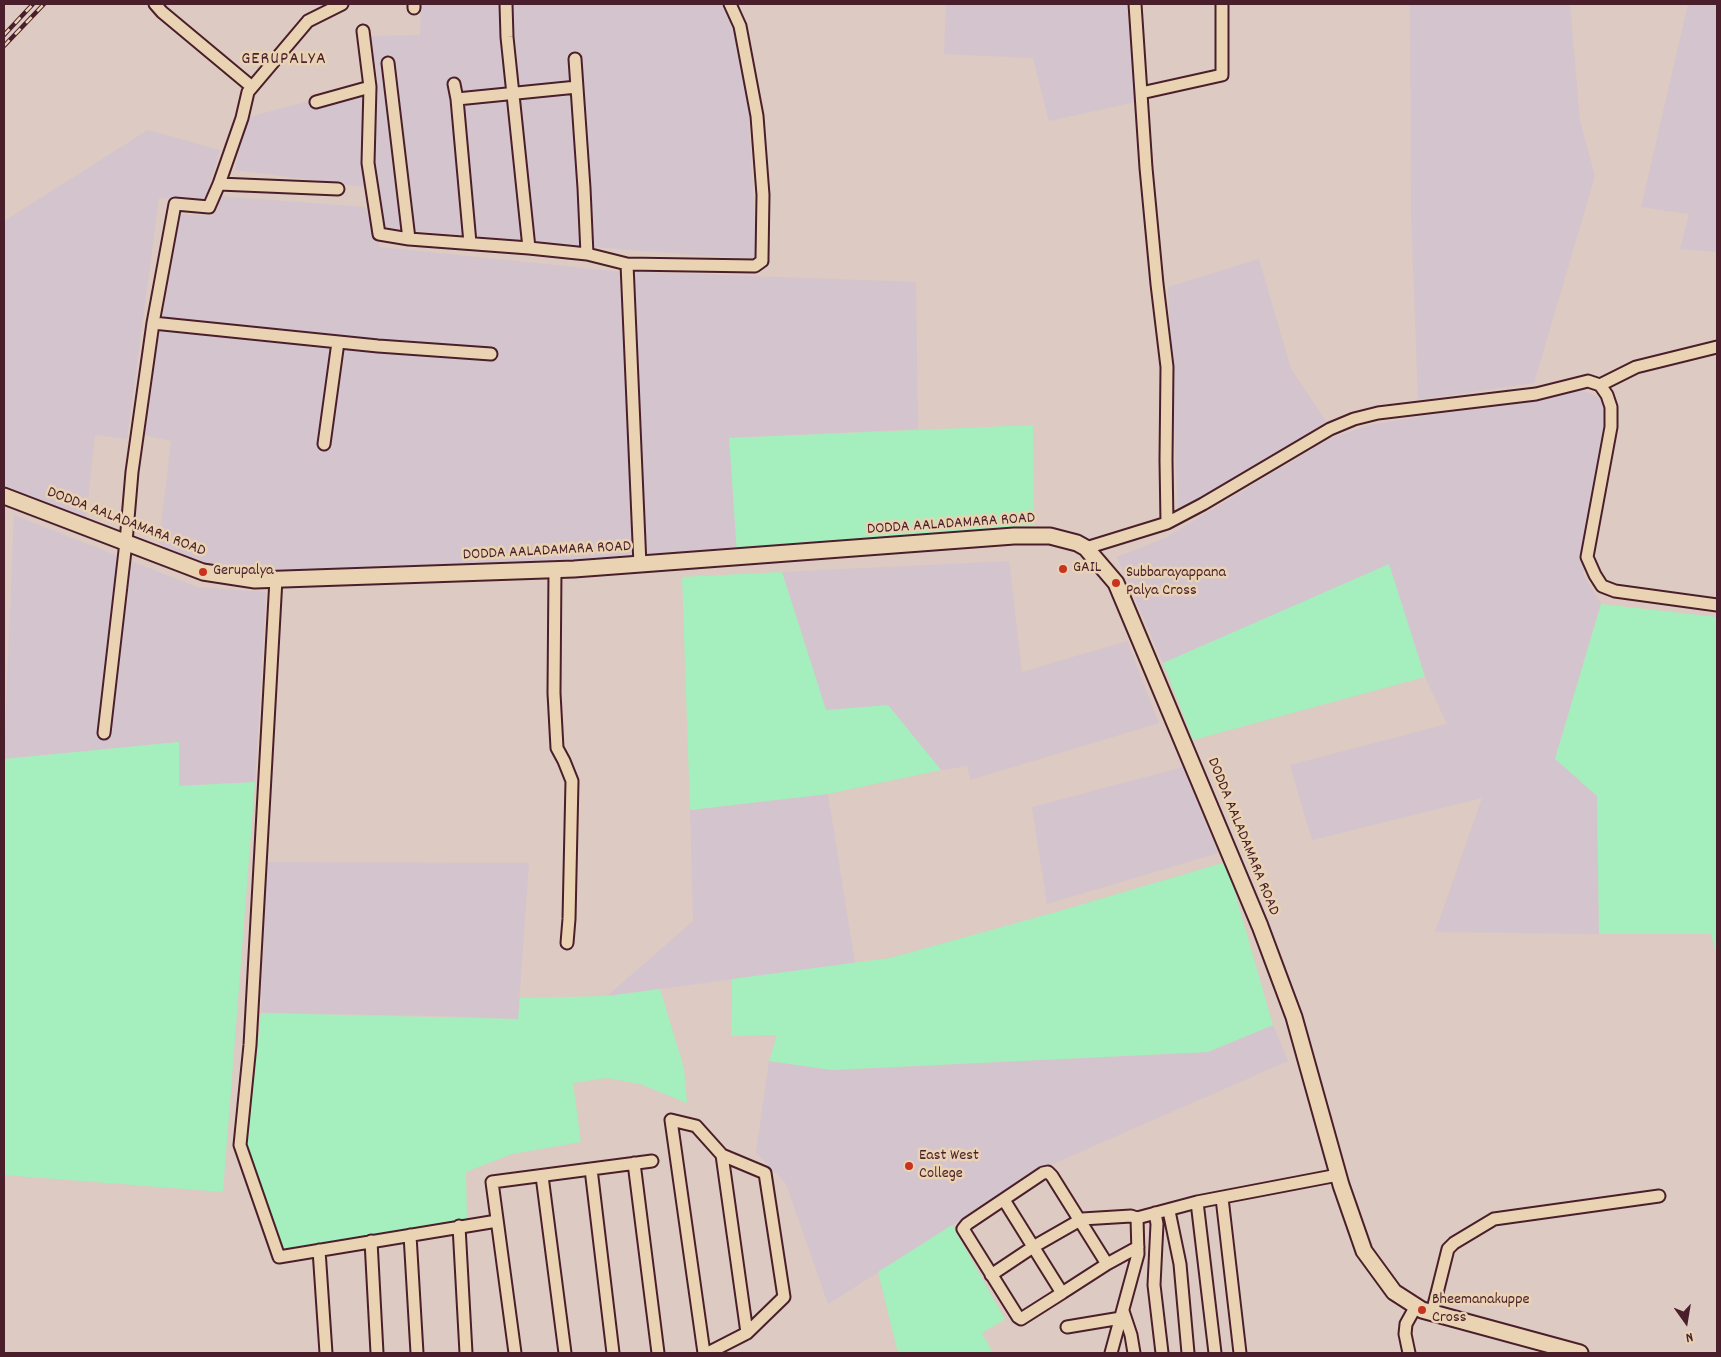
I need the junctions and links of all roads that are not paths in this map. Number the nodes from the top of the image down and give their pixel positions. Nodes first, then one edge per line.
1 (155, 4) edge
2 (342, 4) edge
3 (506, 4) edge
4 (730, 4) edge
5 (1135, 4) edge
6 (1222, 4) edge
7 (364, 31) dead end
8 (575, 59) dead end
9 (388, 63) dead end
10 (454, 84) dead end
11 (252, 87) junction
12 (370, 87) junction
13 (577, 87) junction
14 (513, 93) junction
15 (1141, 93) junction
16 (457, 99) junction
17 (316, 102) dead end
18 (219, 184) junction
19 (338, 189) dead end
20 (409, 239) junction
21 (470, 244) junction
22 (528, 248) junction
23 (587, 254) junction
24 (627, 264) junction
25 (153, 323) junction
26 (338, 342) junction
27 (1717, 347) edge
28 (491, 354) dead end
29 (1600, 385) junction
30 (324, 444) dead end
31 (4, 496) edge
32 (1167, 523) junction
33 (126, 542) junction
34 (1086, 548) junction
35 (640, 565) junction
36 (555, 570) junction
37 (276, 579) junction
38 (1717, 605) edge
39 (104, 733) dead end
40 (567, 943) dead end
41 (722, 1155) junction
42 (652, 1161) dead end
43 (634, 1163) junction
44 (591, 1169) junction
45 (1338, 1175) junction
46 (542, 1176) junction
47 (1659, 1196) dead end
48 (1222, 1198) junction
49 (1004, 1200) junction
50 (1197, 1202) junction
51 (1169, 1211) junction
52 (1155, 1213) junction
53 (1137, 1218) junction
54 (497, 1221) junction
55 (1079, 1221) junction
56 (459, 1226) junction
57 (410, 1235) junction
58 (371, 1242) junction
59 (1034, 1247) junction
60 (1138, 1247) junction
61 (319, 1250) junction
62 (1107, 1264) junction
63 (991, 1275) junction
64 (1062, 1293) junction
65 (1416, 1306) junction
66 (1432, 1313) junction
67 (1122, 1314) junction
68 (1067, 1327) dead end
69 (747, 1333) junction
70 (326, 1353) edge
71 (377, 1353) edge
72 (417, 1353) edge
73 (466, 1353) edge
74 (515, 1353) edge
75 (566, 1353) edge
76 (613, 1353) edge
77 (658, 1353) edge
78 (704, 1353) edge
79 (708, 1353) edge
80 (1111, 1353) edge
81 (1134, 1353) edge
82 (1162, 1353) edge
83 (1188, 1353) edge
84 (1215, 1353) edge
85 (1240, 1353) edge
86 (1409, 1353) edge
87 (1580, 1353) edge

1 - 11 street
2 - 11 street
3 - 14 street
4 - 24 street
5 - 15 street
6 - 15 street
7 - 12 street
8 - 13 street
9 - 20 street
10 - 16 street
11 - 18 street
12 - 17 street
12 - 20 street
13 - 14 street
13 - 23 street
14 - 16 street
14 - 22 street
15 - 32 street
16 - 21 street
18 - 19 street
18 - 25 street
20 - 21 street
21 - 22 street
22 - 23 street
23 - 24 street
24 - 35 street
25 - 26 street
25 - 33 street
26 - 28 street
26 - 30 street
27 - 29 street
29 - 32 street
29 - 38 street
31 - 33 main road, DODDA AALADAMARA ROAD
32 - 34 street
33 - 37 main road, DODDA AALADAMARA ROAD
33 - 39 street
34 - 35 main road, DODDA AALADAMARA ROAD
34 - 45 main road, DODDA AALADAMARA ROAD
35 - 36 main road, DODDA AALADAMARA ROAD
36 - 37 main road, DODDA AALADAMARA ROAD
36 - 40 street
37 - 61 street
41 - 69 street
41 - 69 street
41 - 78 street
42 - 43 street
43 - 44 street
43 - 77 street
44 - 46 street
44 - 76 street
45 - 48 street
45 - 65 main road, DODDA AALADAMARA ROAD
46 - 54 street
46 - 75 street
47 - 66 street
48 - 50 street
48 - 85 street
49 - 55 street
49 - 59 street
49 - 63 street
50 - 51 street
50 - 84 street
51 - 52 street
51 - 83 street
52 - 53 street
52 - 82 street
53 - 55 street
53 - 60 street
54 - 56 street
54 - 74 street
55 - 59 street
55 - 62 street
56 - 57 street
56 - 73 street
57 - 58 street
57 - 72 street
58 - 61 street
58 - 71 street
59 - 63 street
59 - 64 street
60 - 62 street
60 - 67 street
61 - 70 street
62 - 64 street
63 - 64 street
65 - 66 main road, DODDA AALADAMARA ROAD
65 - 86 street
66 - 87 main road, DODDA AALADAMARA ROAD
67 - 68 street
67 - 80 street
67 - 81 street
69 - 79 street

